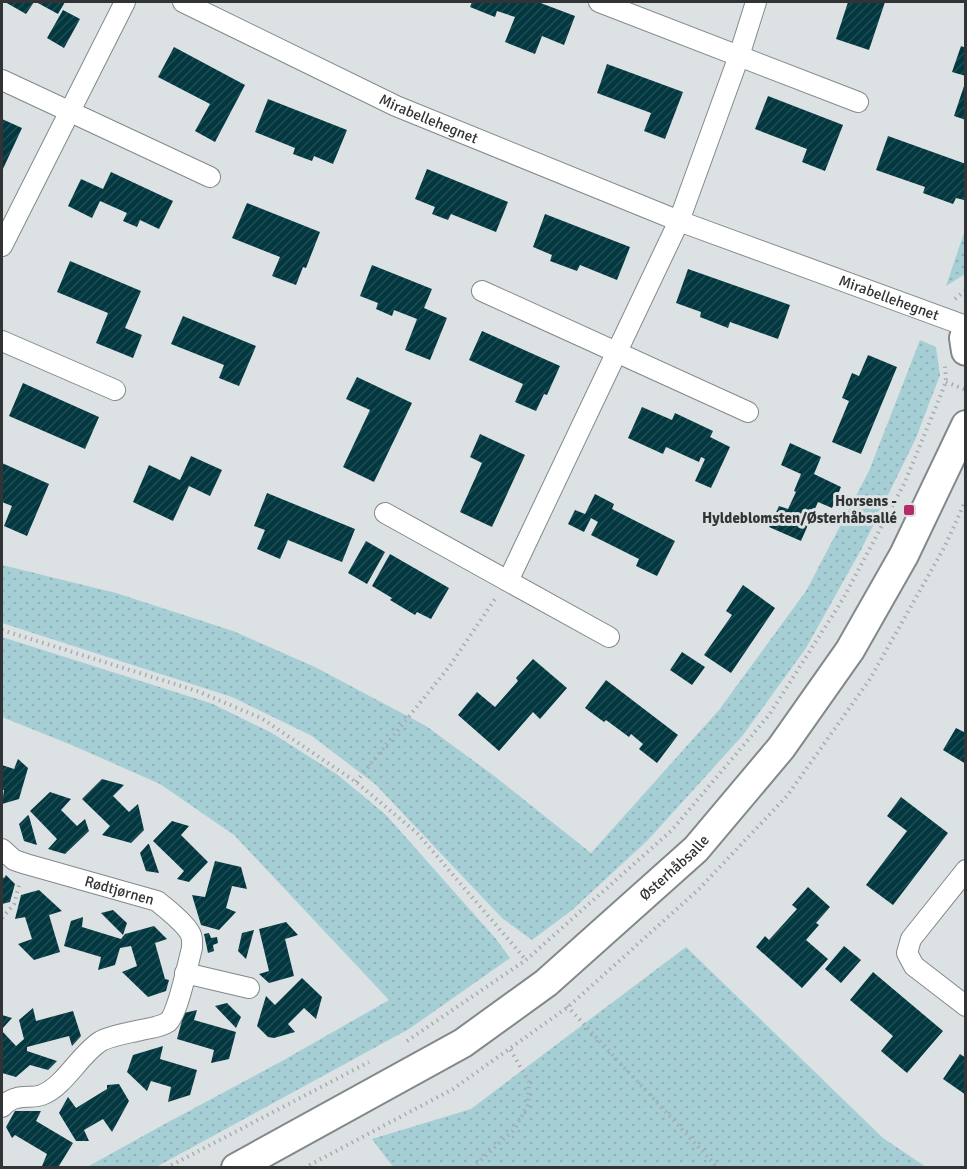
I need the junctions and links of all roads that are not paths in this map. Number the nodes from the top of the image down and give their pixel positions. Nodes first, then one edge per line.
1 (124, 2) edge
2 (183, 2) edge
3 (599, 2) edge
4 (756, 2) edge
5 (738, 56) junction
6 (2, 80) edge
7 (858, 102) dead end
8 (69, 112) junction
9 (210, 177) dead end
10 (679, 221) junction
11 (2, 246) edge
12 (482, 291) dead end
13 (955, 325) edge
14 (966, 326) edge
15 (2, 341) edge
16 (616, 352) junction
17 (955, 356) edge
18 (115, 390) dead end
19 (748, 412) dead end
20 (966, 425) edge
21 (385, 513) dead end
22 (508, 581) junction
23 (609, 637) dead end
24 (2, 849) edge
25 (966, 870) edge
26 (185, 973) junction
27 (249, 988) dead end
28 (966, 1006) edge
29 (2, 1107) edge
30 (236, 1167) edge

1 - 8 street
2 - 10 street, Mirabellehegnet
3 - 5 street
4 - 5 street
5 - 7 street
5 - 10 street
6 - 8 street
8 - 9 street
8 - 11 street
10 - 13 street, Mirabellehegnet
10 - 16 street
12 - 16 street
13 - 14 street, Mirabellehegnet
13 - 17 street
15 - 18 street
16 - 19 street
16 - 22 street
20 - 30 street, Østerhåbsalle
21 - 22 street
22 - 23 street
24 - 26 street, Rødtjørnen
25 - 28 street
26 - 27 street
26 - 29 street, Rødtjørnen

